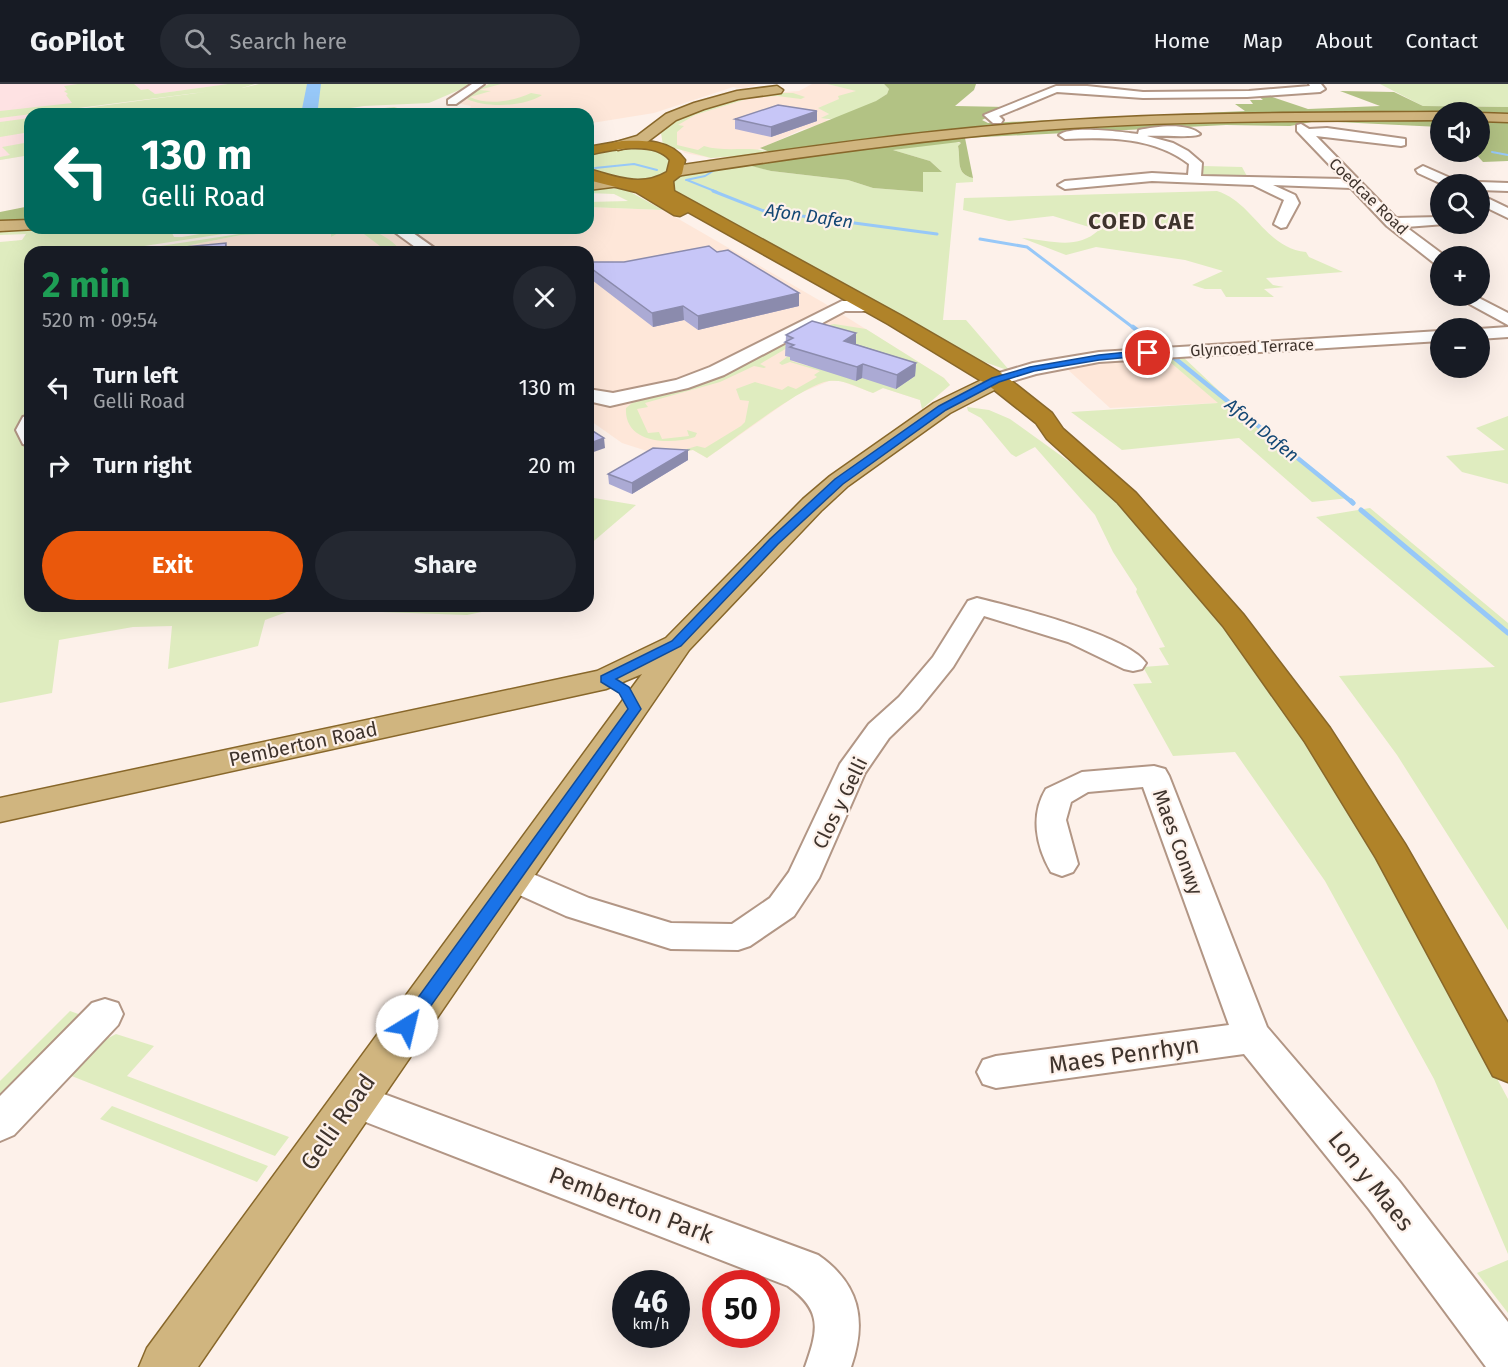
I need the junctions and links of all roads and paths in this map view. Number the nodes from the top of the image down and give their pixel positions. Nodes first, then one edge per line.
1 (479, 84) edge
2 (1230, 84) edge
3 (1314, 84) edge
4 (791, 88) edge
5 (1107, 92) junction
6 (1251, 94) junction
7 (1171, 95) junction
8 (452, 102) dead end
9 (1107, 105) dead end
10 (1301, 105) dead end
11 (1196, 108) dead end
12 (1430, 116) edge
13 (1490, 117) edge
14 (1508, 118) edge
15 (997, 120) dead end
16 (1339, 123) dead end
17 (1189, 132) dead end
18 (1327, 132) junction
19 (651, 134) junction
20 (1065, 135) dead end
21 (1134, 136) junction
22 (1401, 142) dead end
23 (618, 146) junction
24 (594, 150) edge
25 (666, 151) junction
26 (738, 160) junction
27 (1122, 166) dead end
28 (1431, 172) dead end
29 (1434, 174) edge
30 (671, 175) junction
31 (594, 176) edge
32 (1134, 177) junction
33 (1194, 178) junction
34 (1256, 182) junction
35 (594, 184) edge
36 (619, 184) junction
37 (1355, 184) junction
38 (1065, 185) dead end
39 (1490, 186) edge
40 (1508, 187) edge
41 (1490, 205) edge
42 (1508, 216) edge
43 (1490, 219) edge
44 (1430, 221) edge
45 (1392, 223) junction
46 (1281, 224) dead end
47 (24, 225) edge
48 (0, 226) edge
49 (394, 234) edge
50 (398, 234) edge
51 (405, 246) edge
52 (421, 246) edge
53 (1430, 258) edge
54 (1490, 292) edge
55 (1508, 304) edge
56 (842, 306) junction
57 (1487, 306) edge
58 (874, 316) junction
59 (1508, 320) edge
60 (807, 325) junction
61 (1508, 332) edge
62 (1490, 333) edge
63 (1430, 337) edge
64 (986, 385) junction
65 (594, 399) edge
66 (677, 644) junction
67 (1133, 663) dead end
68 (606, 679) junction
69 (634, 709) junction
70 (0, 810) edge
71 (1062, 864) dead end
72 (514, 878) junction
73 (105, 1014) dead end
74 (1245, 1020) junction
75 (1508, 1063) edge
76 (996, 1072) dead end
77 (354, 1100) junction
78 (0, 1123) edge
79 (1508, 1359) edge
80 (166, 1367) edge
81 (828, 1367) edge

1 - 8 street
2 - 6 street
3 - 6 street
4 - 19 main road
5 - 7 street
5 - 9 street
5 - 15 street
6 - 7 street
6 - 10 street
7 - 11 street
12 - 26 main road
13 - 14 main road
16 - 18 street
17 - 21 street
18 - 22 street
18 - 37 street, Coedcae Road
19 - 23 main road
19 - 25 main road
20 - 21 street
21 - 33 street
23 - 24 highway
23 - 25 highway
25 - 26 main road
25 - 30 highway
26 - 30 main road
27 - 32 street
28 - 29 street
30 - 36 highway
30 - 58 highway
31 - 36 highway
32 - 33 street
32 - 38 street
33 - 34 street
34 - 37 street
34 - 46 street
35 - 36 main road
36 - 56 highway
37 - 45 street, Coedcae Road
39 - 40 street
41 - 42 street
42 - 43 street
44 - 45 street
45 - 53 street, Coedcae Road
47 - 48 main road
49 - 51 street
50 - 52 street
54 - 55 street
56 - 58 highway
56 - 60 street
57 - 59 street
58 - 60 street
58 - 64 highway
60 - 65 street
61 - 62 street
63 - 64 street, Glyncoed Terrace
64 - 66 main road
64 - 75 highway
66 - 68 main road, Pemberton Road
66 - 69 main road, Gelli Road
67 - 72 street, Clos y Gelli
68 - 69 main road
68 - 70 main road, Pemberton Road
69 - 72 main road, Gelli Road
71 - 74 street, Maes Conwy
72 - 77 main road, Gelli Road
73 - 78 street
74 - 76 street, Maes Penrhyn
74 - 79 street, Lon y Maes
77 - 80 main road, Gelli Road
77 - 81 street, Pemberton Park

